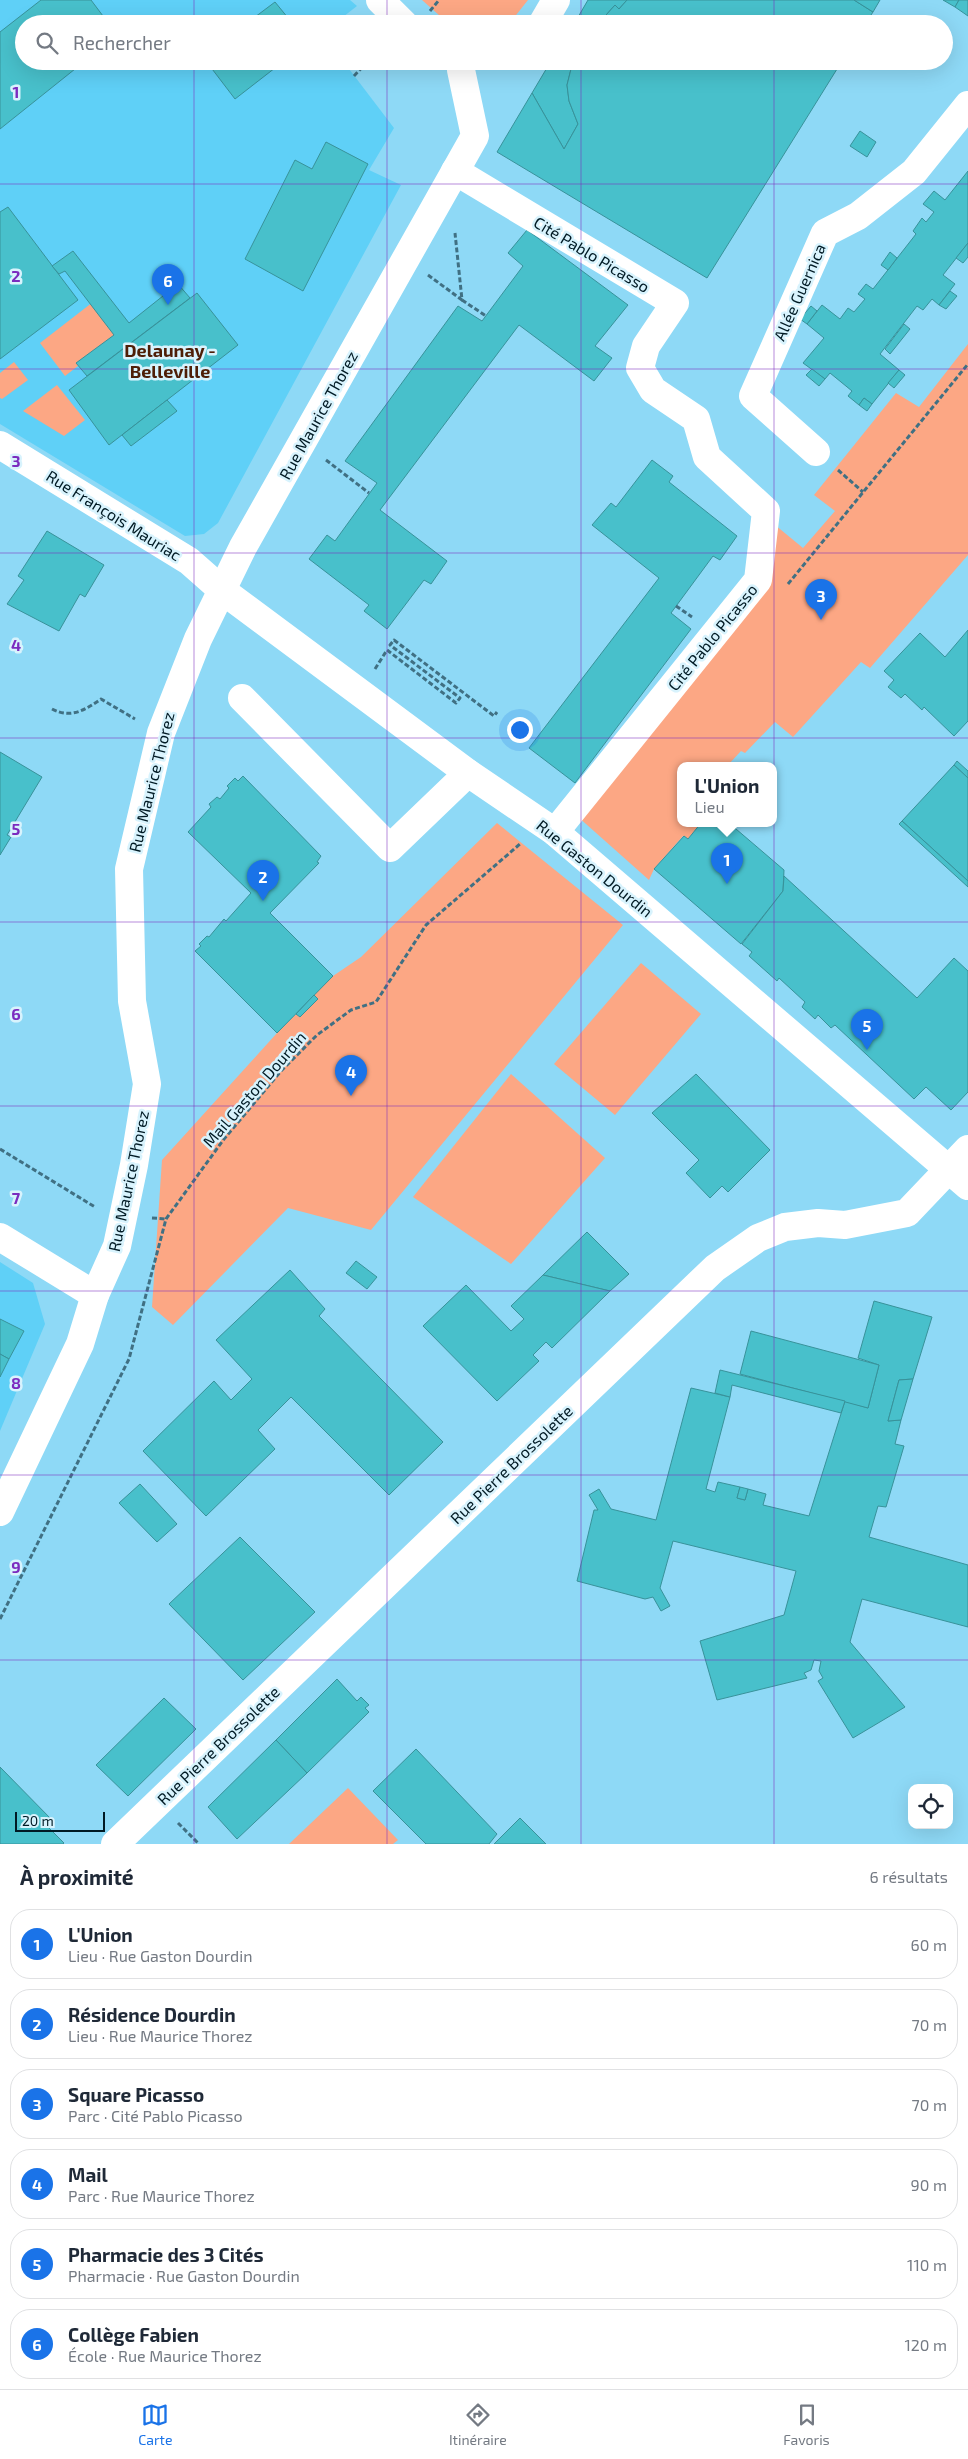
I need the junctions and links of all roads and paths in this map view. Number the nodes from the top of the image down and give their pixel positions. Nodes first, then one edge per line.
1 (380, 0) edge
2 (556, 0) edge
3 (395, 15) edge
4 (547, 15) edge
5 (360, 70) edge
6 (462, 70) edge
7 (354, 76) dead end
8 (968, 105) edge
9 (452, 177) junction
10 (406, 259) junction
11 (462, 300) junction
12 (486, 316) dead end
13 (0, 445) edge
14 (816, 452) joint
15 (339, 470) dead end
16 (369, 493) dead end
17 (863, 493) dead end
18 (222, 591) junction
19 (360, 692) junction
20 (242, 698) dead end
21 (52, 709) dead end
22 (497, 712) dead end
23 (134, 719) dead end
24 (468, 773) junction
25 (555, 832) junction
26 (522, 842) dead end
27 (0, 1149) edge
28 (968, 1149) edge
29 (959, 1178) edge
30 (122, 1216) junction
31 (0, 1237) edge
32 (95, 1295) junction
33 (0, 1512) edge
34 (0, 1619) edge
35 (115, 1844) edge

1 - 3 street
2 - 4 street
5 - 7 path
6 - 9 street, Rue Maurice Thorez
8 - 14 street, Allée Guernica
9 - 10 street, Rue Maurice Thorez
9 - 11 path
9 - 25 street, Cité Pablo Picasso
10 - 11 path
10 - 18 street, Rue Maurice Thorez
11 - 12 path
13 - 18 street, Rue François Mauriac
14 - 17 path
15 - 16 path
18 - 19 street, Rue Gaston Dourdin
18 - 30 street, Rue Maurice Thorez
19 - 22 path
19 - 24 street, Rue Gaston Dourdin
20 - 24 street
21 - 23 path
24 - 25 street, Rue Gaston Dourdin
25 - 29 street, Rue Gaston Dourdin
26 - 34 path, Mail Gaston Dourdin
27 - 30 path
28 - 29 street, Rue Pierre Brossolette
29 - 35 street, Rue Pierre Brossolette
30 - 32 street, Rue Maurice Thorez
31 - 32 street
32 - 33 street, Rue Maurice Thorez

